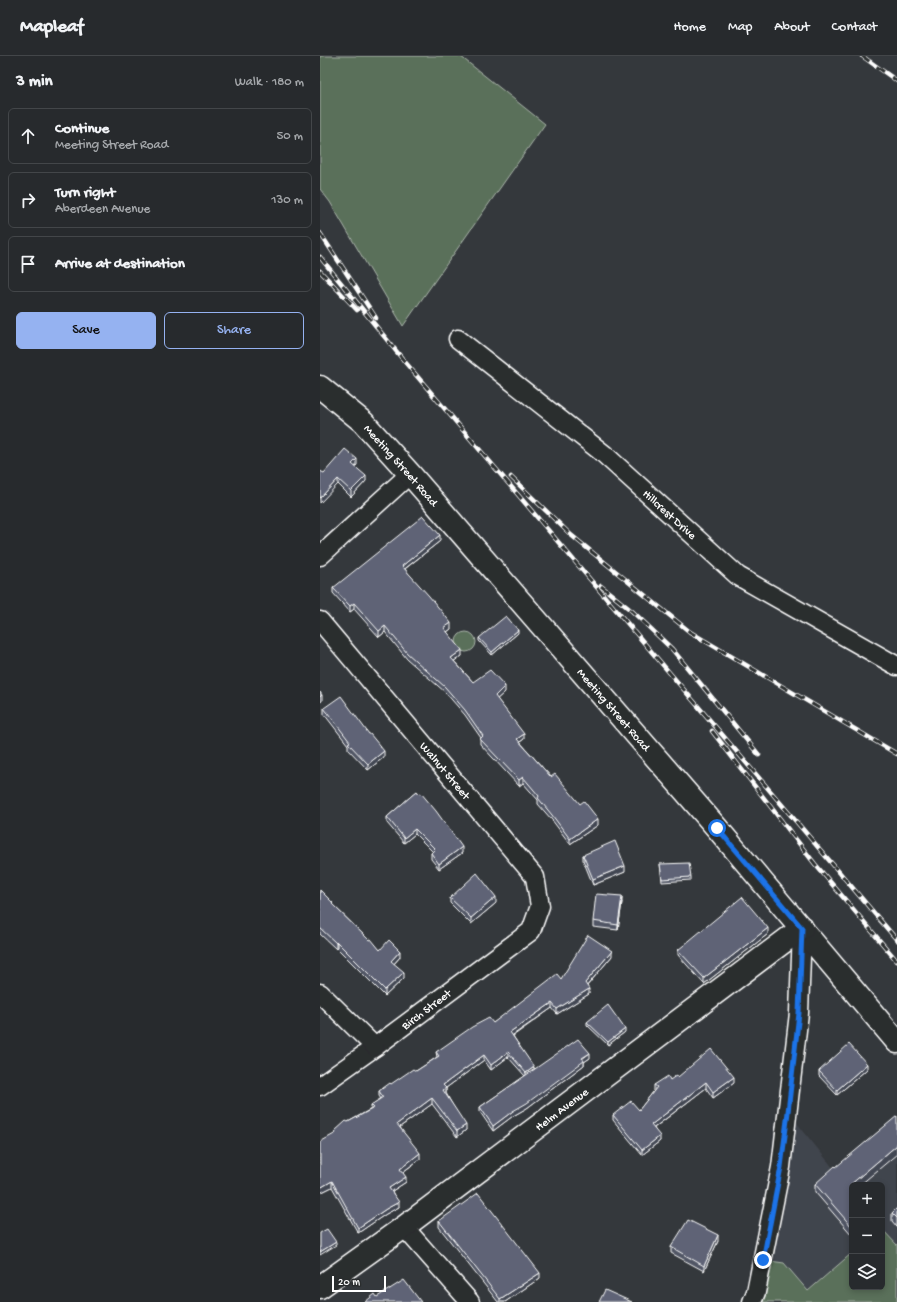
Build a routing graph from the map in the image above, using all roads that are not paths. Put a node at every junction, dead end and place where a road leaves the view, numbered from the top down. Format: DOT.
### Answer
graph roads {
  1 [pos="458,339"];
  2 [pos="320,387"];
  3 [pos="410,474"];
  4 [pos="320,556"];
  5 [pos="320,620"];
  6 [pos="897,666"];
  7 [pos="802,928"];
  8 [pos="531,930"];
  9 [pos="320,993"];
  10 [pos="897,1042"];
  11 [pos="375,1047"];
  12 [pos="320,1086"];
  13 [pos="404,1227"];
  14 [pos="320,1287"];
  15 [pos="470,1302"];
  16 [pos="752,1302"];
  1 -- 6 [label="street, Hillcrest Drive"];
  2 -- 3 [label="street, Meeting Street Road"];
  3 -- 4 [label="street"];
  3 -- 7 [label="street, Meeting Street Road"];
  5 -- 8 [label="street, Walnut Street"];
  7 -- 10 [label="street, Meeting Street Road"];
  7 -- 13 [label="street, Helm Avenue"];
  7 -- 16 [label="street"];
  8 -- 11 [label="street, Birch Street"];
  9 -- 11 [label="street"];
  11 -- 12 [label="street, Birch Street"];
  13 -- 14 [label="street, Helm Avenue"];
  13 -- 15 [label="street"];
}
